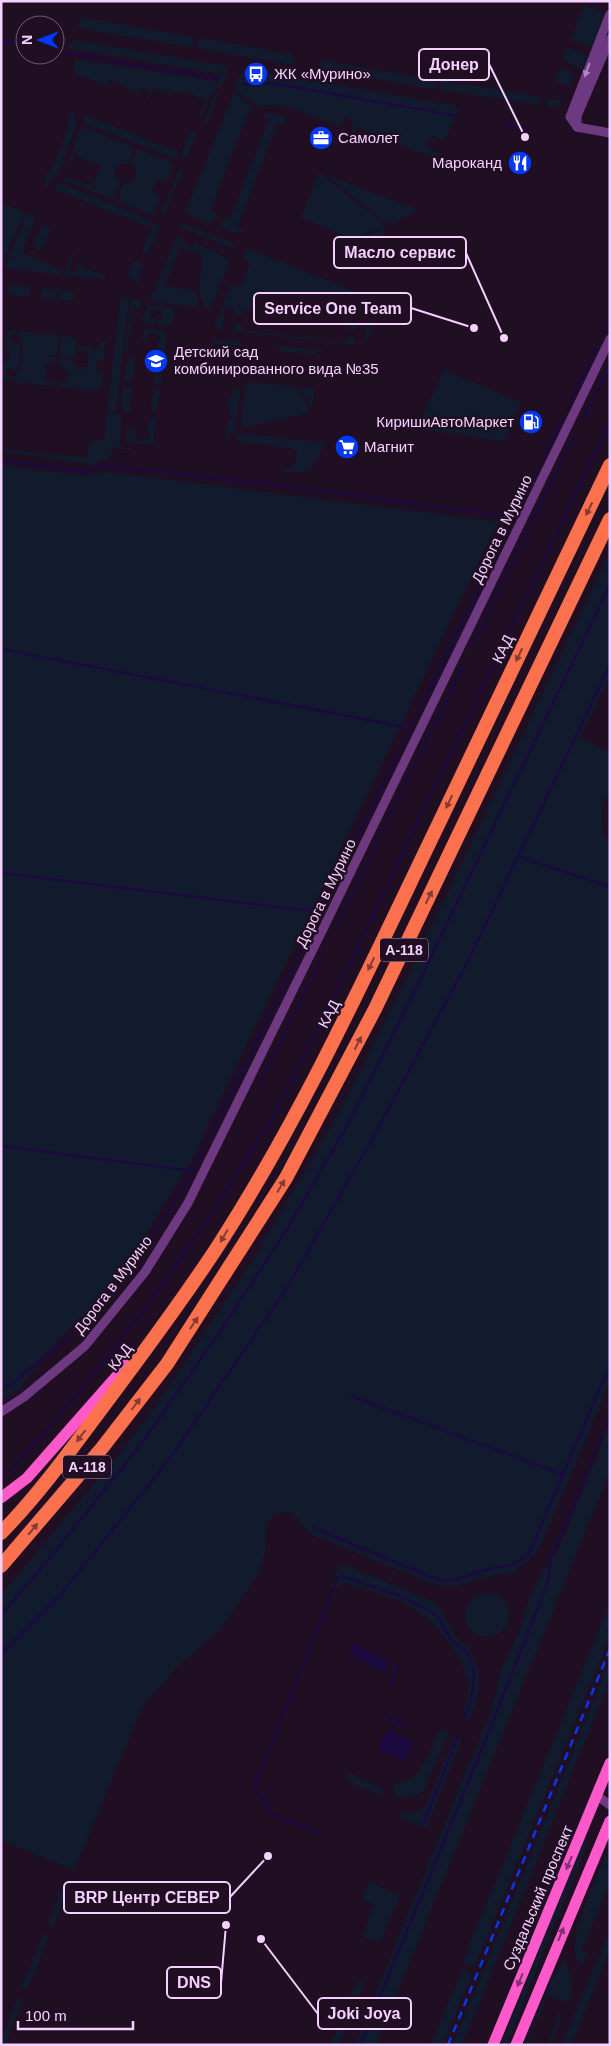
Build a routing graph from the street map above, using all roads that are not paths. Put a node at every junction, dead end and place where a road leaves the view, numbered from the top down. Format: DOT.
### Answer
graph roads {
  1 [pos="610,14"];
  2 [pos="610,40"];
  3 [pos="577,127"];
  4 [pos="610,132"];
  5 [pos="610,339"];
  6 [pos="610,465"];
  7 [pos="610,519"];
  8 [pos="173,1313"];
  9 [pos="1,1412"];
  10 [pos="1,1498"];
  11 [pos="1,1534"];
  12 [pos="1,1566"];
  13 [pos="610,1763"];
  14 [pos="596,1795"];
  15 [pos="610,1798"];
  16 [pos="610,1805"];
  17 [pos="610,1821"];
  18 [pos="493,2045"];
  19 [pos="516,2045"];
  1 -- 3 [label="street, one-way"];
  2 -- 3 [label="street"];
  3 -- 4 [label="street"];
  5 -- 9 [label="street, Дорога в Мурино"];
  6 -- 8 [label="highway, КАД / А-118, one-way"];
  12 -- 7 [label="highway, А-118, one-way"];
  8 -- 10 [label="main road"];
  8 -- 11 [label="highway, КАД / А-118, one-way"];
  13 -- 14 [label="main road, Суздальский проспект"];
  14 -- 15 [label="street"];
  14 -- 16 [label="street"];
  14 -- 18 [label="main road, Суздальский проспект, one-way"];
  19 -- 17 [label="main road, one-way"];
}
